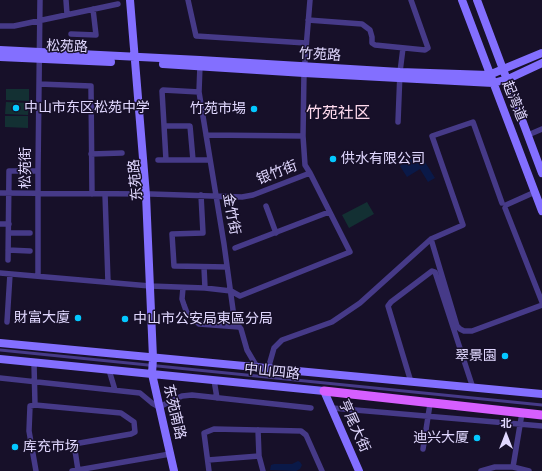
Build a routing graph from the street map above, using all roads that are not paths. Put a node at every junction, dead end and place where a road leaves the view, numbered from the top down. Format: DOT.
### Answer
graph roads {
  1 [pos="40,0"];
  2 [pos="66,0"];
  3 [pos="130,0"];
  4 [pos="135,0"];
  5 [pos="188,0"];
  6 [pos="310,0"];
  7 [pos="411,0"];
  8 [pos="462,0"];
  9 [pos="477,0"];
  10 [pos="118,4"];
  11 [pos="93,9"];
  12 [pos="66,14"];
  13 [pos="40,19"];
  14 [pos="308,20"];
  15 [pos="0,26"];
  16 [pos="70,34"];
  17 [pos="306,43"];
  18 [pos="403,48"];
  19 [pos="0,50"];
  20 [pos="542,53"];
  21 [pos="39,56"];
  22 [pos="0,57"];
  23 [pos="136,60"];
  24 [pos="200,63"];
  25 [pos="542,63"];
  26 [pos="504,68"];
  27 [pos="304,70"];
  28 [pos="400,75"];
  29 [pos="490,75"];
  30 [pos="508,79"];
  31 [pos="493,83"];
  32 [pos="39,84"];
  33 [pos="199,92"];
  34 [pos="91,109"];
  35 [pos="118,110"];
  36 [pos="398,122"];
  37 [pos="164,126"];
  38 [pos="525,126"];
  39 [pos="542,129"];
  40 [pos="512,131"];
  41 [pos="206,135"];
  42 [pos="528,135"];
  43 [pos="303,136"];
  44 [pos="122,153"];
  45 [pos="91,154"];
  46 [pos="158,160"];
  47 [pos="166,160"];
  48 [pos="193,160"];
  49 [pos="210,160"];
  50 [pos="38,171"];
  51 [pos="542,172"];
  52 [pos="310,173"];
  53 [pos="535,192"];
  54 [pos="0,193"];
  55 [pos="8,193"];
  56 [pos="38,193"];
  57 [pos="92,194"];
  58 [pos="105,194"];
  59 [pos="148,194"];
  60 [pos="201,195"];
  61 [pos="216,196"];
  62 [pos="504,205"];
  63 [pos="266,206"];
  64 [pos="542,211"];
  65 [pos="329,212"];
  66 [pos="0,224"];
  67 [pos="9,224"];
  68 [pos="9,232"];
  69 [pos="30,233"];
  70 [pos="276,233"];
  71 [pos="431,239"];
  72 [pos="235,248"];
  73 [pos="8,250"];
  74 [pos="30,251"];
  75 [pos="8,260"];
  76 [pos="204,267"];
  77 [pos="227,267"];
  78 [pos="0,273"];
  79 [pos="10,274"];
  80 [pos="38,276"];
  81 [pos="108,282"];
  82 [pos="153,286"];
  83 [pos="183,288"];
  84 [pos="205,288"];
  85 [pos="231,291"];
  86 [pos="542,302"];
  87 [pos="542,305"];
  88 [pos="7,322"];
  89 [pos="239,327"];
  90 [pos="0,343"];
  91 [pos="0,350"];
  92 [pos="0,356"];
  93 [pos="0,359"];
  94 [pos="34,363"];
  95 [pos="155,367"];
  96 [pos="256,367"];
  97 [pos="268,369"];
  98 [pos="109,370"];
  99 [pos="0,378"];
  100 [pos="214,380"];
  101 [pos="35,382"];
  102 [pos="411,382"];
  103 [pos="314,387"];
  104 [pos="473,388"];
  105 [pos="115,390"];
  106 [pos="324,391"];
  107 [pos="542,394"];
  108 [pos="217,398"];
  109 [pos="430,404"];
  110 [pos="35,405"];
  111 [pos="542,405"];
  112 [pos="161,406"];
  113 [pos="311,408"];
  114 [pos="332,408"];
  115 [pos="542,411"];
  116 [pos="522,413"];
  117 [pos="542,415"];
  118 [pos="428,416"];
  119 [pos="520,424"];
  120 [pos="542,426"];
  121 [pos="258,430"];
  122 [pos="423,449"];
  123 [pos="170,454"];
  124 [pos="259,456"];
  125 [pos="208,460"];
  126 [pos="513,467"];
  127 [pos="75,470"];
  128 [pos="320,470"];
  129 [pos="36,471"];
  130 [pos="174,471"];
  131 [pos="177,471"];
  132 [pos="209,471"];
  133 [pos="263,471"];
  134 [pos="359,471"];
  135 [pos="481,471"];
  136 [pos="528,471"];
  1 -- 13 [label="street, 松苑街"];
  2 -- 12 [label="street"];
  3 -- 23 [label="street, 东苑路"];
  4 -- 23 [label="street, 东苑路"];
  5 -- 17 [label="street"];
  6 -- 14 [label="street, 银竹街"];
  7 -- 18 [label="street"];
  8 -- 29 [label="street, 起湾道"];
  9 -- 26 [label="street, 起湾道"];
  10 -- 11 [label="street"];
  11 -- 12 [label="street"];
  11 -- 16 [label="street"];
  12 -- 13 [label="street"];
  13 -- 15 [label="street"];
  13 -- 21 [label="street, 松苑街"];
  14 -- 17 [label="street, 银竹街"];
  14 -- 18 [label="street"];
  17 -- 27 [label="street, 银竹街"];
  18 -- 28 [label="street"];
  19 -- 21 [label="street, 松苑路"];
  20 -- 26 [label="street, 竹苑路"];
  21 -- 22 [label="street, 松苑路"];
  21 -- 23 [label="street, 松苑路"];
  21 -- 32 [label="street, 松苑街"];
  23 -- 24 [label="street, 竹苑路"];
  23 -- 59 [label="street, 东苑路"];
  24 -- 27 [label="street, 竹苑路"];
  24 -- 33 [label="street, 金竹街"];
  25 -- 30 [label="street, 竹苑路"];
  26 -- 29 [label="street, 竹苑路"];
  26 -- 30 [label="street, 起湾道"];
  27 -- 28 [label="street, 竹苑路"];
  27 -- 43 [label="street, 银竹街"];
  28 -- 29 [label="street, 竹苑路"];
  28 -- 31 [label="street, 竹苑路"];
  28 -- 36 [label="street"];
  29 -- 31 [label="street, 起湾道"];
  30 -- 31 [label="street, 竹苑路"];
  30 -- 38 [label="street, 起湾道"];
  31 -- 40 [label="street, 起湾道"];
  32 -- 34 [label="street"];
  32 -- 50 [label="street, 松苑街"];
  33 -- 37 [label="street"];
  33 -- 41 [label="street, 金竹街"];
  34 -- 35 [label="street"];
  34 -- 45 [label="street"];
  37 -- 47 [label="street"];
  37 -- 48 [label="street"];
  38 -- 40 [label="street"];
  38 -- 42 [label="street, 起湾道"];
  39 -- 42 [label="street"];
  40 -- 53 [label="street, 起湾道"];
  41 -- 43 [label="street"];
  41 -- 49 [label="street, 金竹街"];
  42 -- 51 [label="street, 起湾道"];
  43 -- 52 [label="street, 银竹街"];
  44 -- 45 [label="street"];
  45 -- 57 [label="street"];
  46 -- 47 [label="street"];
  47 -- 48 [label="street"];
  48 -- 49 [label="street"];
  49 -- 61 [label="street, 金竹街"];
  50 -- 55 [label="street"];
  50 -- 56 [label="street, 松苑街"];
  52 -- 61 [label="street, 银竹街"];
  52 -- 65 [label="street"];
  53 -- 62 [label="street"];
  53 -- 64 [label="street, 起湾道"];
  54 -- 55 [label="street, 银竹街"];
  55 -- 56 [label="street, 银竹街"];
  55 -- 67 [label="street"];
  56 -- 57 [label="street, 银竹街"];
  56 -- 80 [label="street, 松苑街"];
  57 -- 58 [label="street, 银竹街"];
  58 -- 59 [label="street, 银竹街"];
  58 -- 81 [label="street"];
  59 -- 60 [label="street, 银竹街"];
  59 -- 82 [label="street, 东苑路"];
  60 -- 61 [label="street, 银竹街"];
  60 -- 76 [label="street"];
  61 -- 77 [label="street, 金竹街"];
  62 -- 71 [label="street"];
  62 -- 86 [label="street"];
  63 -- 70 [label="street"];
  65 -- 70 [label="street"];
  65 -- 85 [label="street"];
  66 -- 67 [label="street"];
  67 -- 68 [label="street"];
  68 -- 69 [label="street"];
  68 -- 73 [label="street"];
  70 -- 72 [label="street"];
  71 -- 87 [label="street"];
  71 -- 97 [label="street"];
  73 -- 74 [label="street"];
  73 -- 75 [label="street"];
  76 -- 77 [label="street"];
  76 -- 84 [label="street"];
  77 -- 85 [label="street, 金竹街"];
  78 -- 79 [label="street"];
  79 -- 80 [label="street"];
  79 -- 88 [label="street"];
  80 -- 81 [label="street"];
  81 -- 82 [label="street"];
  82 -- 83 [label="street"];
  82 -- 95 [label="street, 东苑路"];
  83 -- 84 [label="street"];
  83 -- 89 [label="street"];
  84 -- 85 [label="street"];
  85 -- 89 [label="street, 金竹街"];
  89 -- 96 [label="street, 金竹街"];
  90 -- 95 [label="street, 中山四路"];
  91 -- 95 [label="lane"];
  92 -- 95 [label="lane"];
  93 -- 94 [label="street, 中山四路"];
  94 -- 98 [label="street, 中山四路"];
  94 -- 101 [label="street"];
  95 -- 96 [label="street, 中山四路"];
  95 -- 98 [label="street, 中山四路"];
  95 -- 100 [label="street, 中山四路"];
  95 -- 103 [label="lane"];
  95 -- 111 [label="lane"];
  95 -- 112 [label="street, 东苑南路"];
  96 -- 97 [label="street, 中山四路"];
  97 -- 102 [label="street, 中山四路"];
  98 -- 105 [label="street"];
  99 -- 101 [label="street"];
  100 -- 106 [label="street, 中山四路"];
  100 -- 108 [label="street"];
  101 -- 105 [label="street"];
  101 -- 110 [label="street"];
  102 -- 104 [label="street, 中山四路"];
  102 -- 104 [label="street"];
  103 -- 106 [label="lane"];
  103 -- 115 [label="lane"];
  104 -- 107 [label="street, 中山四路"];
  105 -- 112 [label="street"];
  106 -- 109 [label="main road, 中山四路"];
  106 -- 114 [label="street, 亨尾大街"];
  108 -- 112 [label="street"];
  108 -- 113 [label="street"];
  109 -- 116 [label="main road, 中山四路"];
  109 -- 118 [label="street"];
  110 -- 127 [label="street"];
  110 -- 129 [label="street"];
  112 -- 123 [label="street, 东苑南路"];
  112 -- 131 [label="street, 东苑南路"];
  114 -- 118 [label="street"];
  114 -- 134 [label="street, 亨尾大街"];
  116 -- 117 [label="main road, 中山四路"];
  116 -- 119 [label="street"];
  118 -- 119 [label="street"];
  118 -- 122 [label="street"];
  119 -- 120 [label="street"];
  119 -- 126 [label="street"];
  121 -- 124 [label="street"];
  121 -- 125 [label="street"];
  121 -- 128 [label="street"];
  123 -- 127 [label="street"];
  123 -- 130 [label="street, 东苑南路"];
  124 -- 125 [label="street"];
  124 -- 133 [label="street"];
  125 -- 132 [label="street"];
  126 -- 135 [label="street"];
  126 -- 136 [label="street"];
}
